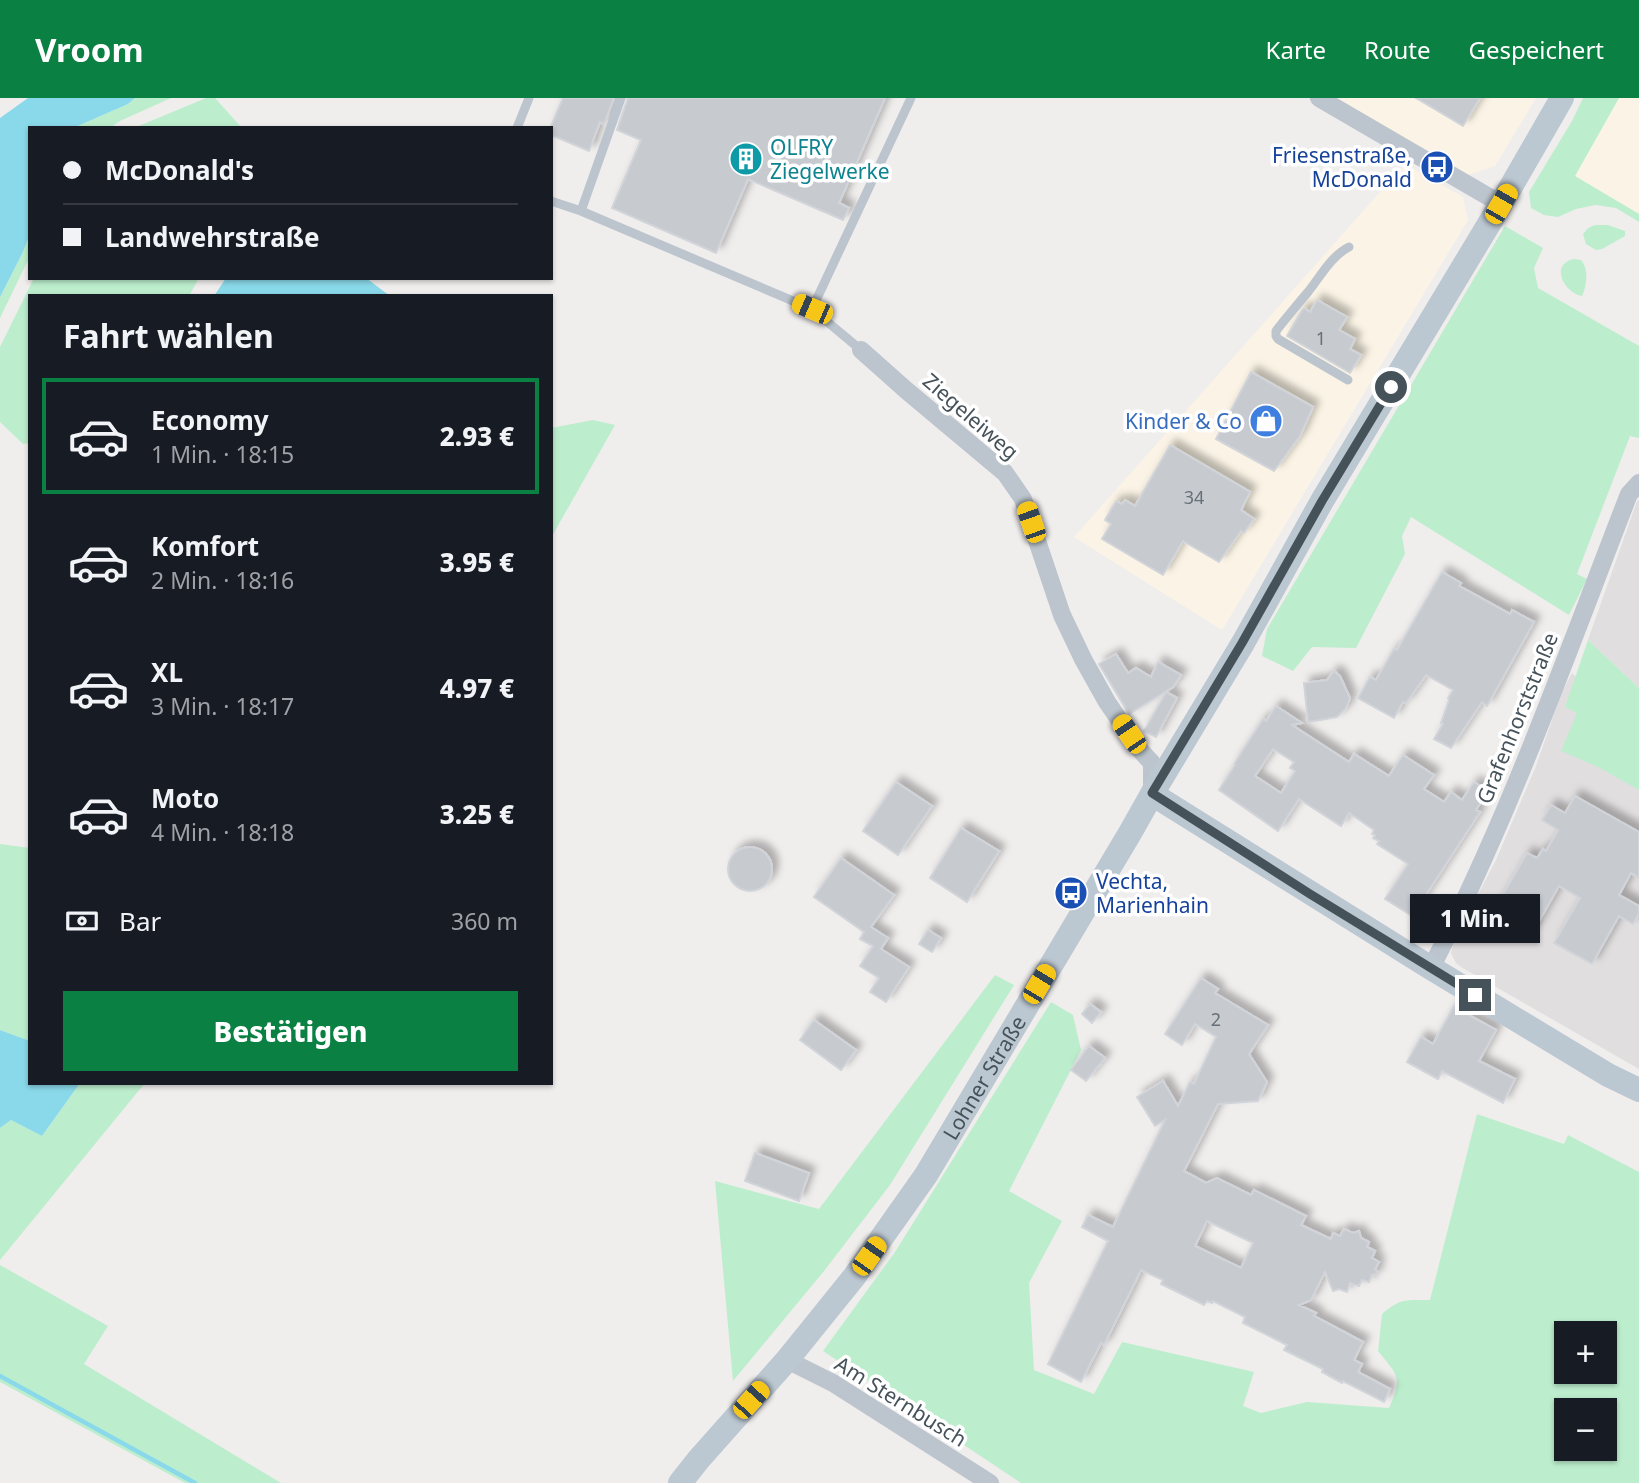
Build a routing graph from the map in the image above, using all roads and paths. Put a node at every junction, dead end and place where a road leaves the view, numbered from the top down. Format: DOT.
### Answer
graph roads {
  1 [pos="529,98"];
  2 [pos="621,98"];
  3 [pos="911,98"];
  4 [pos="1319,98"];
  5 [pos="1562,98"];
  6 [pos="518,126"];
  7 [pos="553,202"];
  8 [pos="1501,204"];
  9 [pos="580,211"];
  10 [pos="1349,247"];
  11 [pos="812,309"];
  12 [pos="861,349"];
  13 [pos="1348,380"];
  14 [pos="1639,483"];
  15 [pos="1152,793"];
  16 [pos="1431,968"];
  17 [pos="1639,1090"];
  18 [pos="787,1360"];
  19 [pos="680,1483"];
  20 [pos="990,1483"];
  1 -- 6 [label="lane"];
  2 -- 9 [label="lane"];
  3 -- 11 [label="lane"];
  4 -- 8 [label="street"];
  5 -- 8 [label="main road, Lohner Straße"];
  7 -- 9 [label="lane"];
  8 -- 15 [label="main road, Lohner Straße"];
  9 -- 11 [label="lane"];
  10 -- 13 [label="lane"];
  11 -- 12 [label="lane"];
  12 -- 15 [label="street, Ziegeleiweg"];
  14 -- 16 [label="street, Grafenhorststraße"];
  15 -- 16 [label="main road"];
  15 -- 18 [label="main road, Lohner Straße"];
  16 -- 17 [label="main road"];
  18 -- 19 [label="main road, Lohner Straße"];
  18 -- 20 [label="street, Am Sternbusch"];
}
